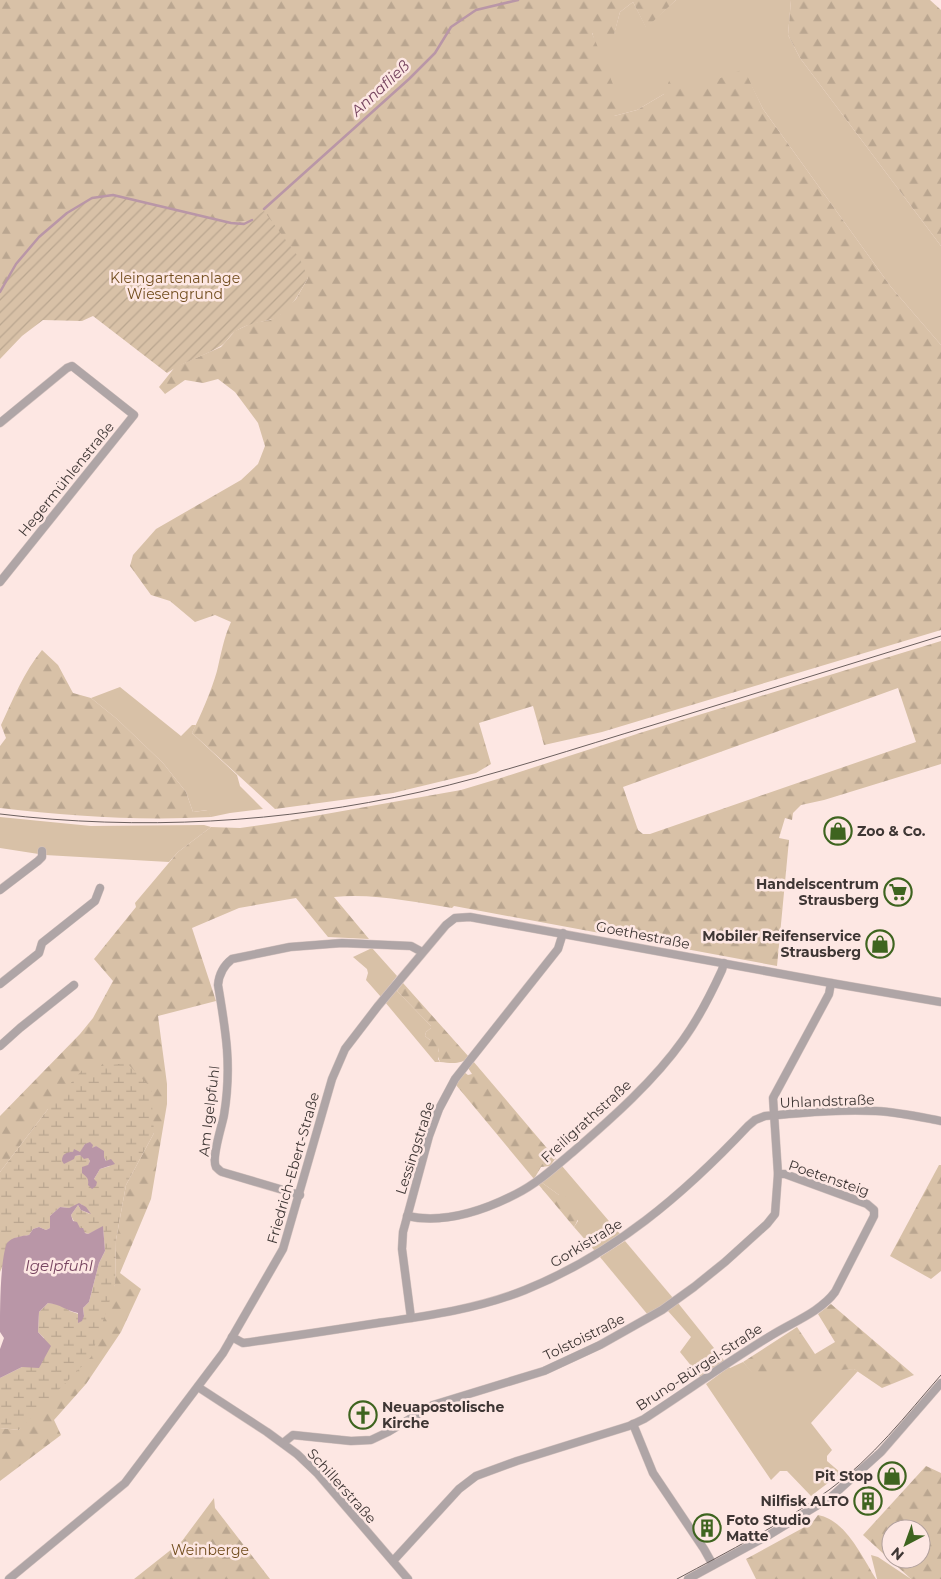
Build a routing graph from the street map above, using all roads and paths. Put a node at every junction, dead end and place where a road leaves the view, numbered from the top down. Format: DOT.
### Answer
graph roads {
  1 [pos="0,423"];
  2 [pos="0,582"];
  3 [pos="42,851"];
  4 [pos="100,888"];
  5 [pos="0,890"];
  6 [pos="458,918"];
  7 [pos="562,933"];
  8 [pos="422,952"];
  9 [pos="724,963"];
  10 [pos="831,983"];
  11 [pos="0,984"];
  12 [pos="74,985"];
  13 [pos="941,1002"];
  14 [pos="0,1046"];
  15 [pos="773,1115"];
  16 [pos="941,1121"];
  17 [pos="778,1174"];
  18 [pos="300,1195"];
  19 [pos="872,1207"];
  20 [pos="407,1216"];
  21 [pos="411,1318"];
  22 [pos="232,1337"];
  23 [pos="941,1383"];
  24 [pos="198,1387"];
  25 [pos="633,1424"];
  26 [pos="283,1444"];
  27 [pos="393,1561"];
  28 [pos="713,1565"];
  29 [pos="9,1579"];
  30 [pos="408,1579"];
  31 [pos="688,1579"];
  1 -- 2 [label="street, Hegermühlenstraße"];
  3 -- 5 [label="street"];
  4 -- 11 [label="street"];
  6 -- 7 [label="street, Goethestraße"];
  6 -- 8 [label="street, Friedrich-Ebert-Straße"];
  7 -- 9 [label="street, Goethestraße"];
  7 -- 20 [label="street, Lessingstraße"];
  8 -- 18 [label="street, Friedrich-Ebert-Straße"];
  8 -- 18 [label="street, Am Igelpfuhl"];
  9 -- 10 [label="street, Goethestraße"];
  9 -- 20 [label="street, Freiligrathstraße"];
  10 -- 13 [label="street, Goethestraße"];
  10 -- 15 [label="street"];
  12 -- 14 [label="street"];
  15 -- 16 [label="street, Uhlandstraße"];
  15 -- 17 [label="street, Tolstoistraße"];
  15 -- 21 [label="street, Gorkistraße"];
  17 -- 19 [label="street, Poetensteig"];
  17 -- 26 [label="street, Tolstoistraße"];
  18 -- 22 [label="street, Friedrich-Ebert-Straße"];
  19 -- 25 [label="street, Bruno-Bürgel-Straße"];
  20 -- 21 [label="street, Lessingstraße"];
  21 -- 22 [label="street, Gorkistraße"];
  22 -- 24 [label="street, Friedrich-Ebert-Straße"];
  23 -- 28 [label="street"];
  24 -- 26 [label="street, Schillerstraße"];
  24 -- 29 [label="street, Friedrich-Ebert-Straße"];
  25 -- 27 [label="street, Bruno-Bürgel-Straße"];
  25 -- 28 [label="street"];
  26 -- 27 [label="street, Schillerstraße"];
  27 -- 30 [label="street, Schillerstraße"];
  28 -- 31 [label="street"];
}
